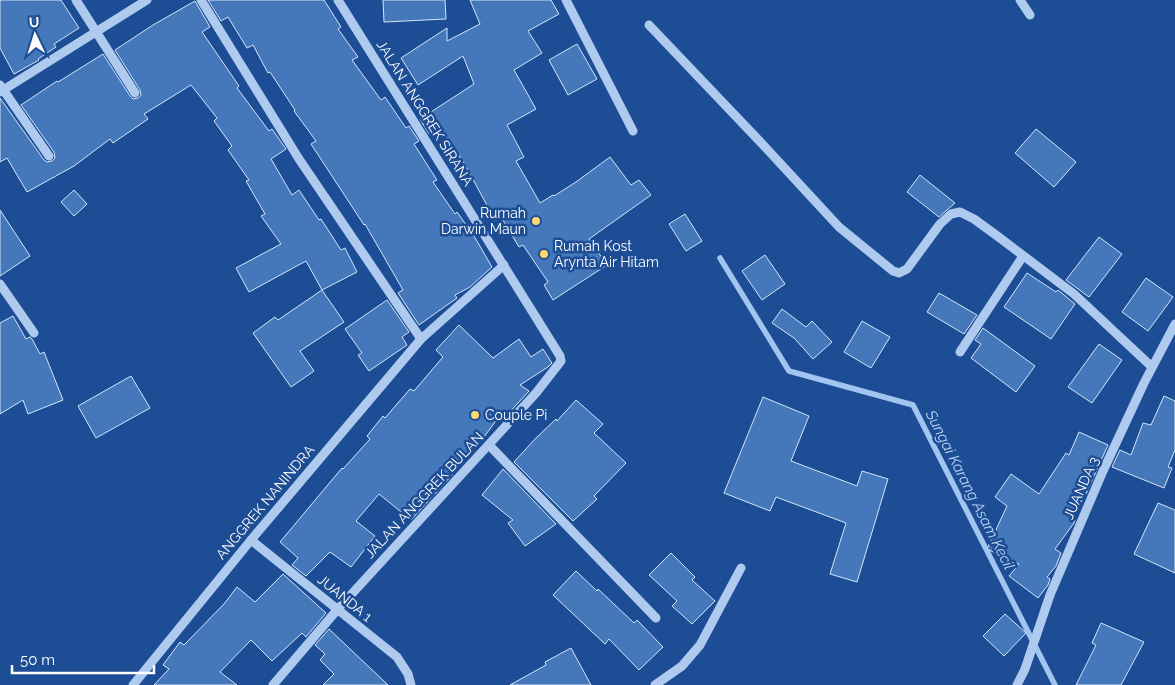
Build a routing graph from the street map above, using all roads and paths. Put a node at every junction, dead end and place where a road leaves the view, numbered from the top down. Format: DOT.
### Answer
graph roads {
  1 [pos="76,0"];
  2 [pos="147,0"];
  3 [pos="201,0"];
  4 [pos="338,0"];
  5 [pos="566,0"];
  6 [pos="1020,0"];
  7 [pos="1030,15"];
  8 [pos="649,26"];
  9 [pos="96,31"];
  10 [pos="1,89"];
  11 [pos="135,93"];
  12 [pos="633,131"];
  13 [pos="49,156"];
  14 [pos="1023,256"];
  15 [pos="504,266"];
  16 [pos="0,284"];
  17 [pos="1175,324"];
  18 [pos="34,333"];
  19 [pos="420,339"];
  20 [pos="960,352"];
  21 [pos="1152,367"];
  22 [pos="489,445"];
  23 [pos="251,540"];
  24 [pos="741,568"];
  25 [pos="337,610"];
  26 [pos="656,618"];
  27 [pos="133,685"];
  28 [pos="273,685"];
  29 [pos="410,685"];
  30 [pos="655,685"];
  31 [pos="1017,685"];
  1 -- 9 [label="street"];
  2 -- 9 [label="street"];
  3 -- 19 [label="street"];
  4 -- 15 [label="street, JALAN ANGGREK SIRANA"];
  5 -- 12 [label="street"];
  6 -- 7 [label="street"];
  8 -- 14 [label="street"];
  9 -- 10 [label="street"];
  9 -- 11 [label="street"];
  10 -- 13 [label="street"];
  14 -- 20 [label="street"];
  14 -- 21 [label="street"];
  15 -- 19 [label="street, ANGGREK NANINDRA"];
  15 -- 22 [label="street, JALAN ANGGREK BULAN"];
  16 -- 18 [label="street"];
  17 -- 21 [label="street, JUANDA 3"];
  19 -- 23 [label="street, ANGGREK NANINDRA"];
  21 -- 31 [label="street, JUANDA 3"];
  22 -- 25 [label="street, JALAN ANGGREK BULAN"];
  22 -- 26 [label="street"];
  23 -- 25 [label="street, JUANDA 1"];
  23 -- 27 [label="street, ANGGREK NANINDRA"];
  24 -- 30 [label="street"];
  25 -- 28 [label="street, JALAN ANGGREK BULAN"];
  25 -- 29 [label="street, JUANDA 1"];
}
